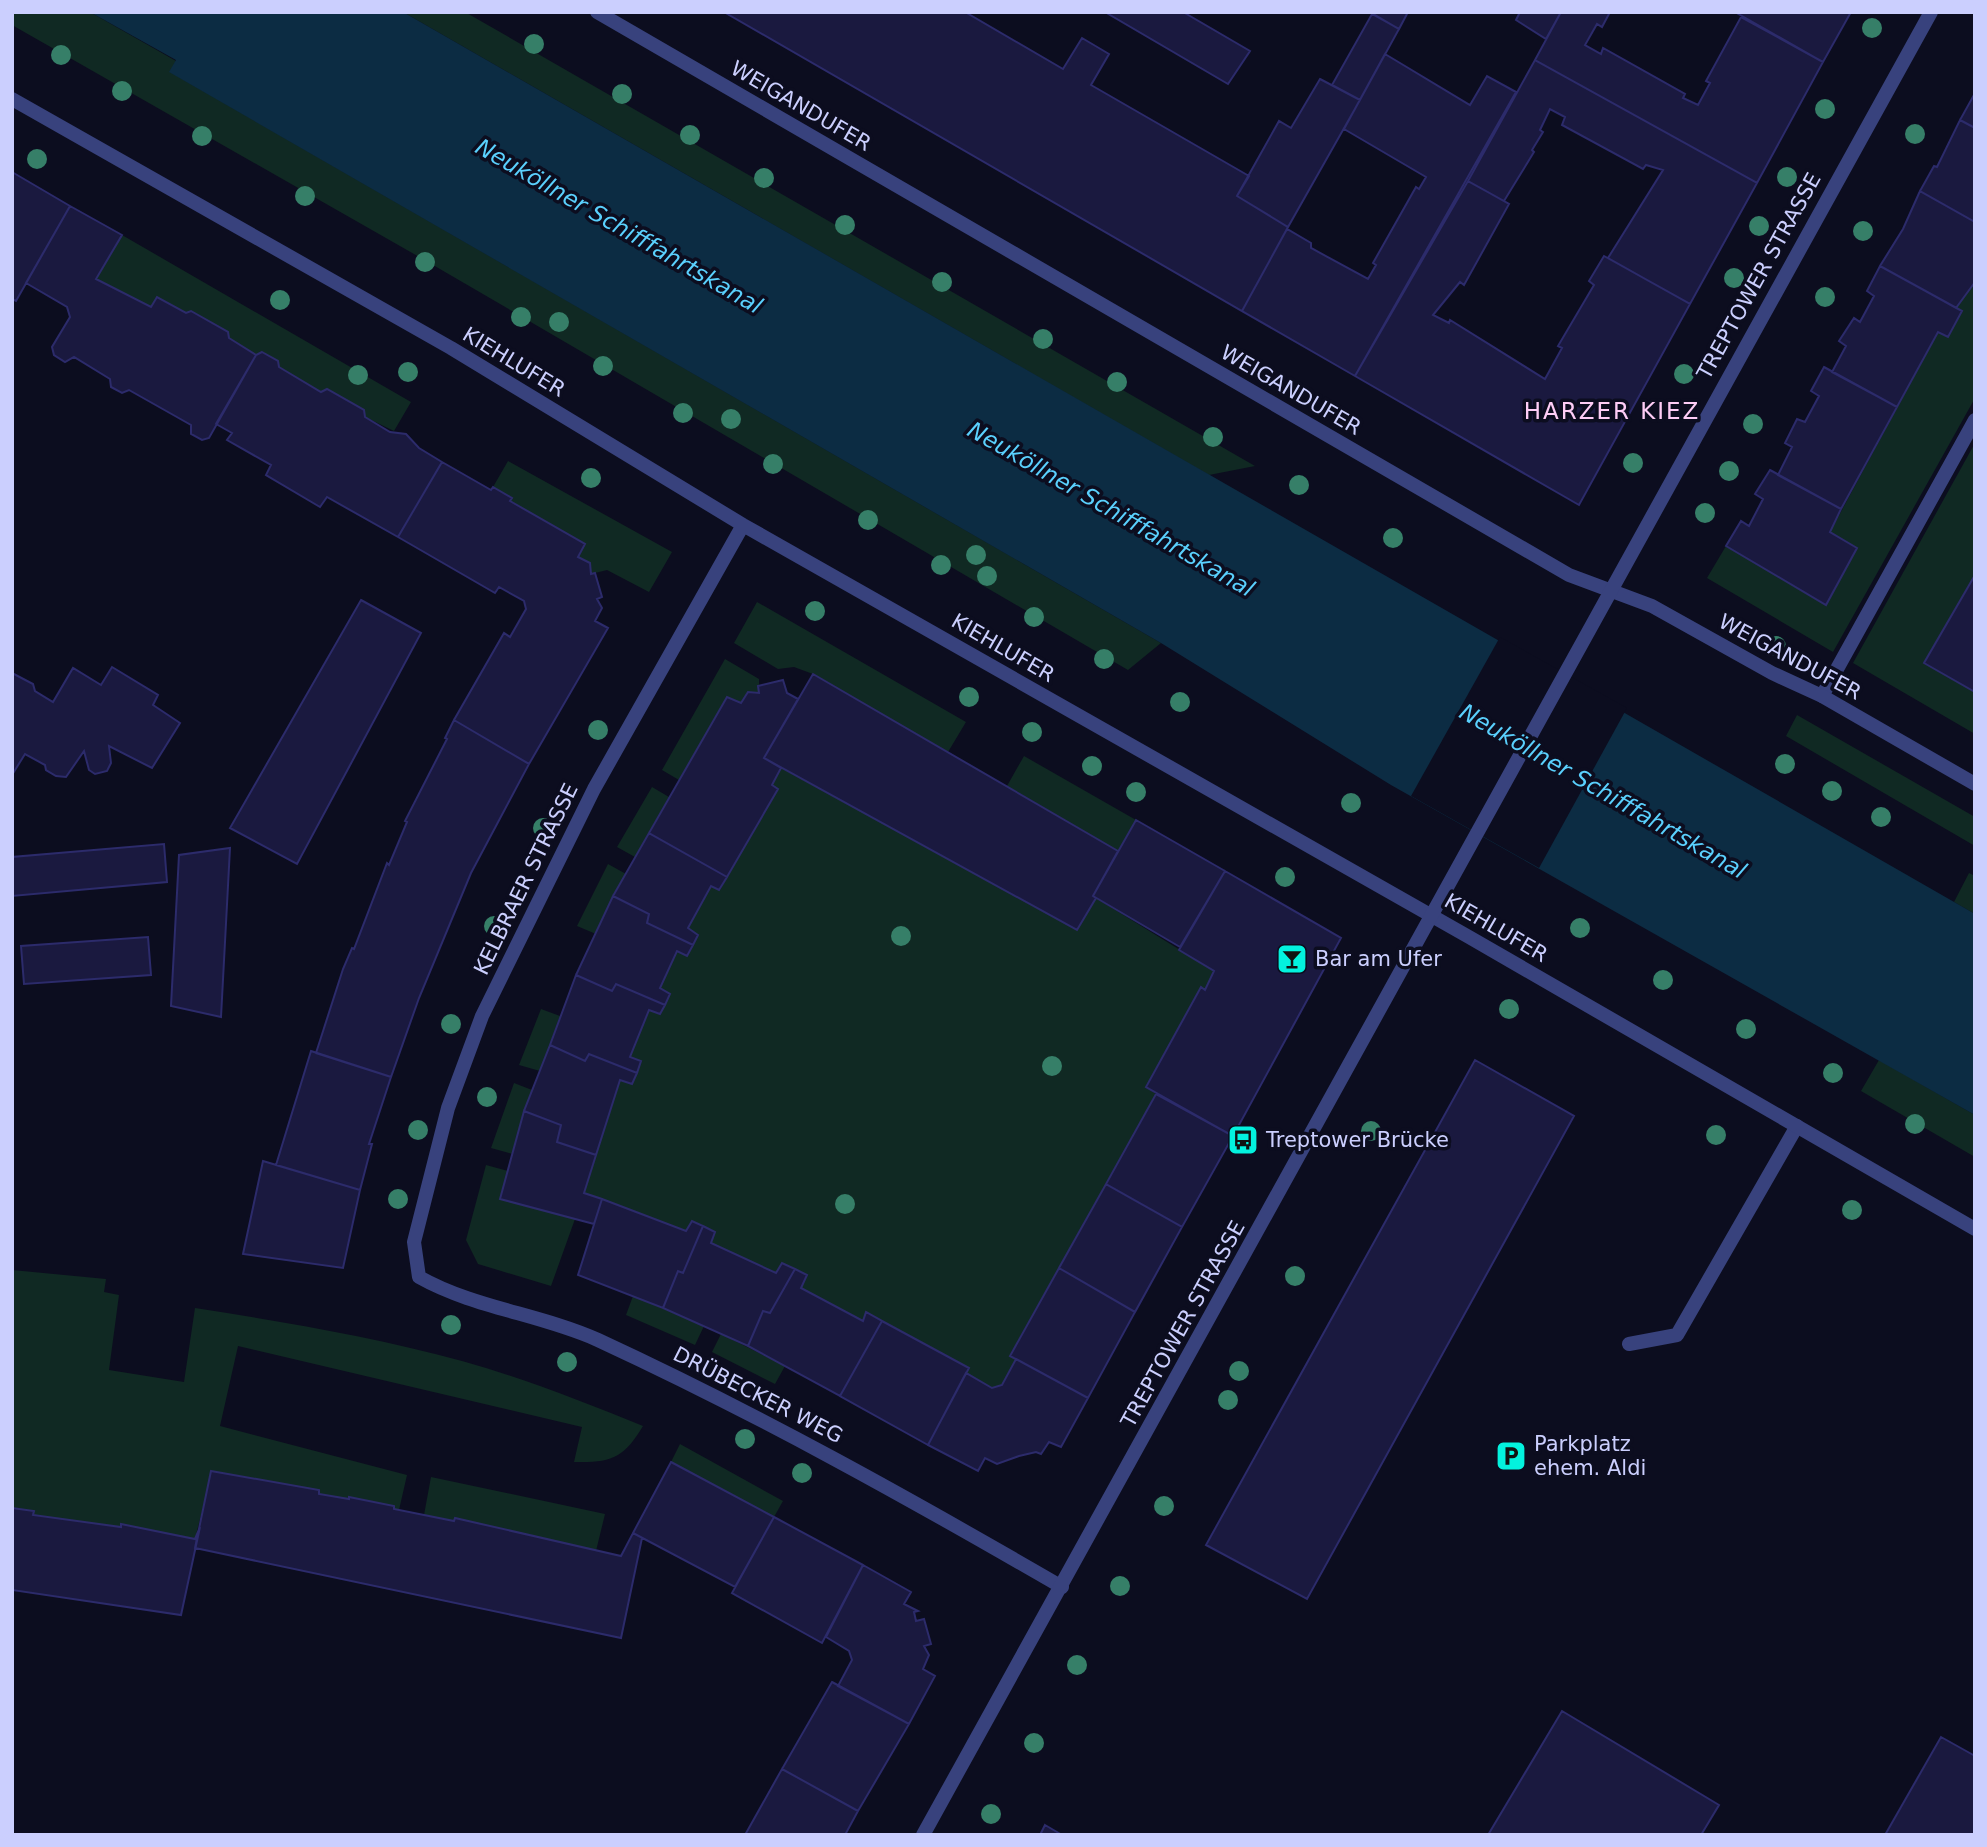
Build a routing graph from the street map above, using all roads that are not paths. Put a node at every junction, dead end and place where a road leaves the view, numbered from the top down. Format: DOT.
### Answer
graph roads {
  1 [pos="597,12"];
  2 [pos="1931,12"];
  3 [pos="12,99"];
  4 [pos="1975,420"];
  5 [pos="743,525"];
  6 [pos="1610,589"];
  7 [pos="1822,696"];
  8 [pos="1975,785"];
  9 [pos="1432,915"];
  10 [pos="1797,1126"];
  11 [pos="1975,1229"];
  12 [pos="419,1277"];
  13 [pos="1629,1344"];
  14 [pos="1062,1587"];
  15 [pos="923,1835"];
  1 -- 6 [label="street, WEIGANDUFER"];
  2 -- 6 [label="street, TREPTOWER STRASSE"];
  3 -- 5 [label="street, KIEHLUFER"];
  4 -- 7 [label="street"];
  5 -- 9 [label="street, KIEHLUFER"];
  5 -- 12 [label="street, KELBRAER STRASSE"];
  6 -- 7 [label="street, WEIGANDUFER"];
  6 -- 9 [label="street, TREPTOWER STRASSE"];
  7 -- 8 [label="street, WEIGANDUFER"];
  9 -- 10 [label="street, KIEHLUFER"];
  9 -- 14 [label="street, TREPTOWER STRASSE"];
  10 -- 11 [label="street, KIEHLUFER"];
  10 -- 13 [label="street"];
  12 -- 14 [label="street, DRÜBECKER WEG"];
  14 -- 15 [label="street, TREPTOWER STRASSE"];
}
